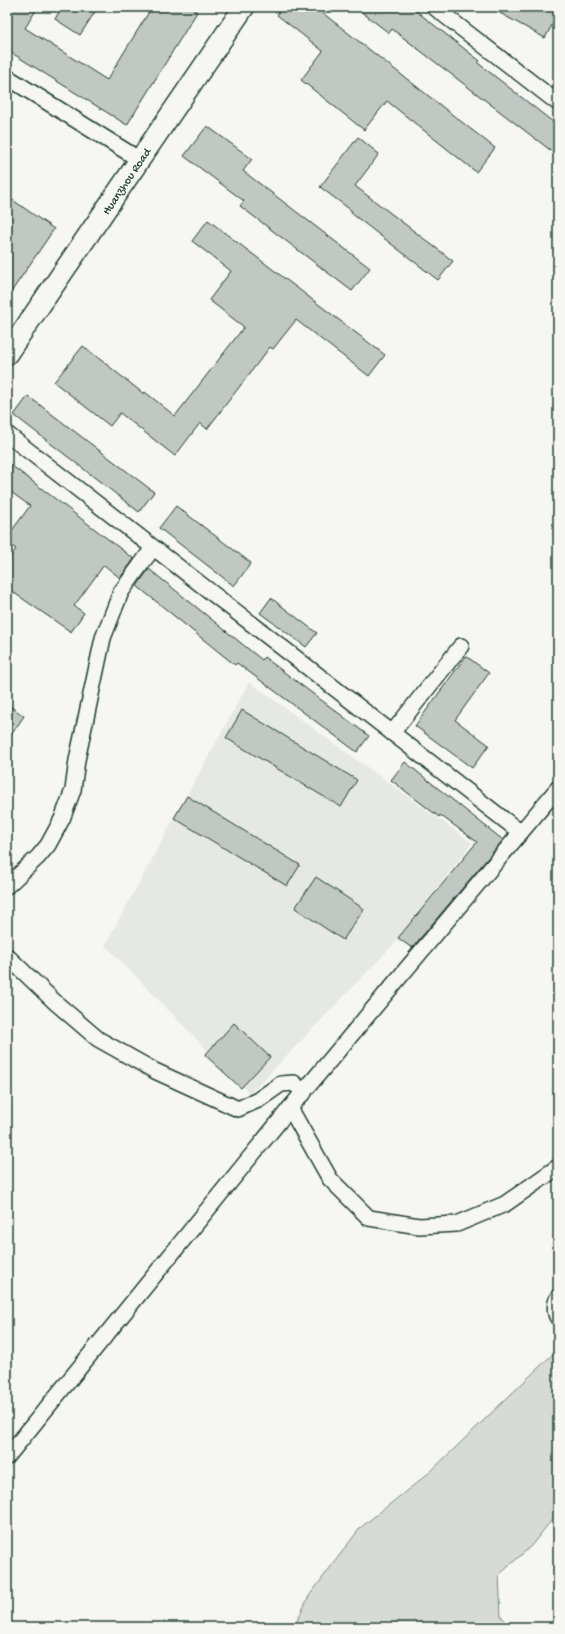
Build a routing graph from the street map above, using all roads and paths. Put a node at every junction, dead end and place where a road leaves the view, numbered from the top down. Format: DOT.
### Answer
graph roads {
  1 [pos="244,7"];
  2 [pos="434,7"];
  3 [pos="7,77"];
  4 [pos="558,103"];
  5 [pos="140,160"];
  6 [pos="7,354"];
  7 [pos="7,434"];
  8 [pos="154,548"];
  9 [pos="461,646"];
  10 [pos="392,733"];
  11 [pos="558,788"];
  12 [pos="520,832"];
  13 [pos="7,886"];
  14 [pos="7,956"];
  15 [pos="304,1093"];
  16 [pos="290,1108"];
  17 [pos="558,1167"];
  18 [pos="558,1297"];
  19 [pos="558,1318"];
  20 [pos="7,1456"];
  1 -- 5 [label="main road, Huanzhou Road"];
  2 -- 4 [label="street"];
  3 -- 5 [label="street"];
  5 -- 6 [label="main road, Huanzhou Road"];
  7 -- 8 [label="street"];
  8 -- 10 [label="street"];
  8 -- 13 [label="street"];
  9 -- 10 [label="street"];
  10 -- 12 [label="street"];
  11 -- 12 [label="street"];
  12 -- 15 [label="street"];
  14 -- 15 [label="street"];
  15 -- 16 [label="street"];
  16 -- 17 [label="street"];
  16 -- 20 [label="street"];
  18 -- 19 [label="street"];
}
